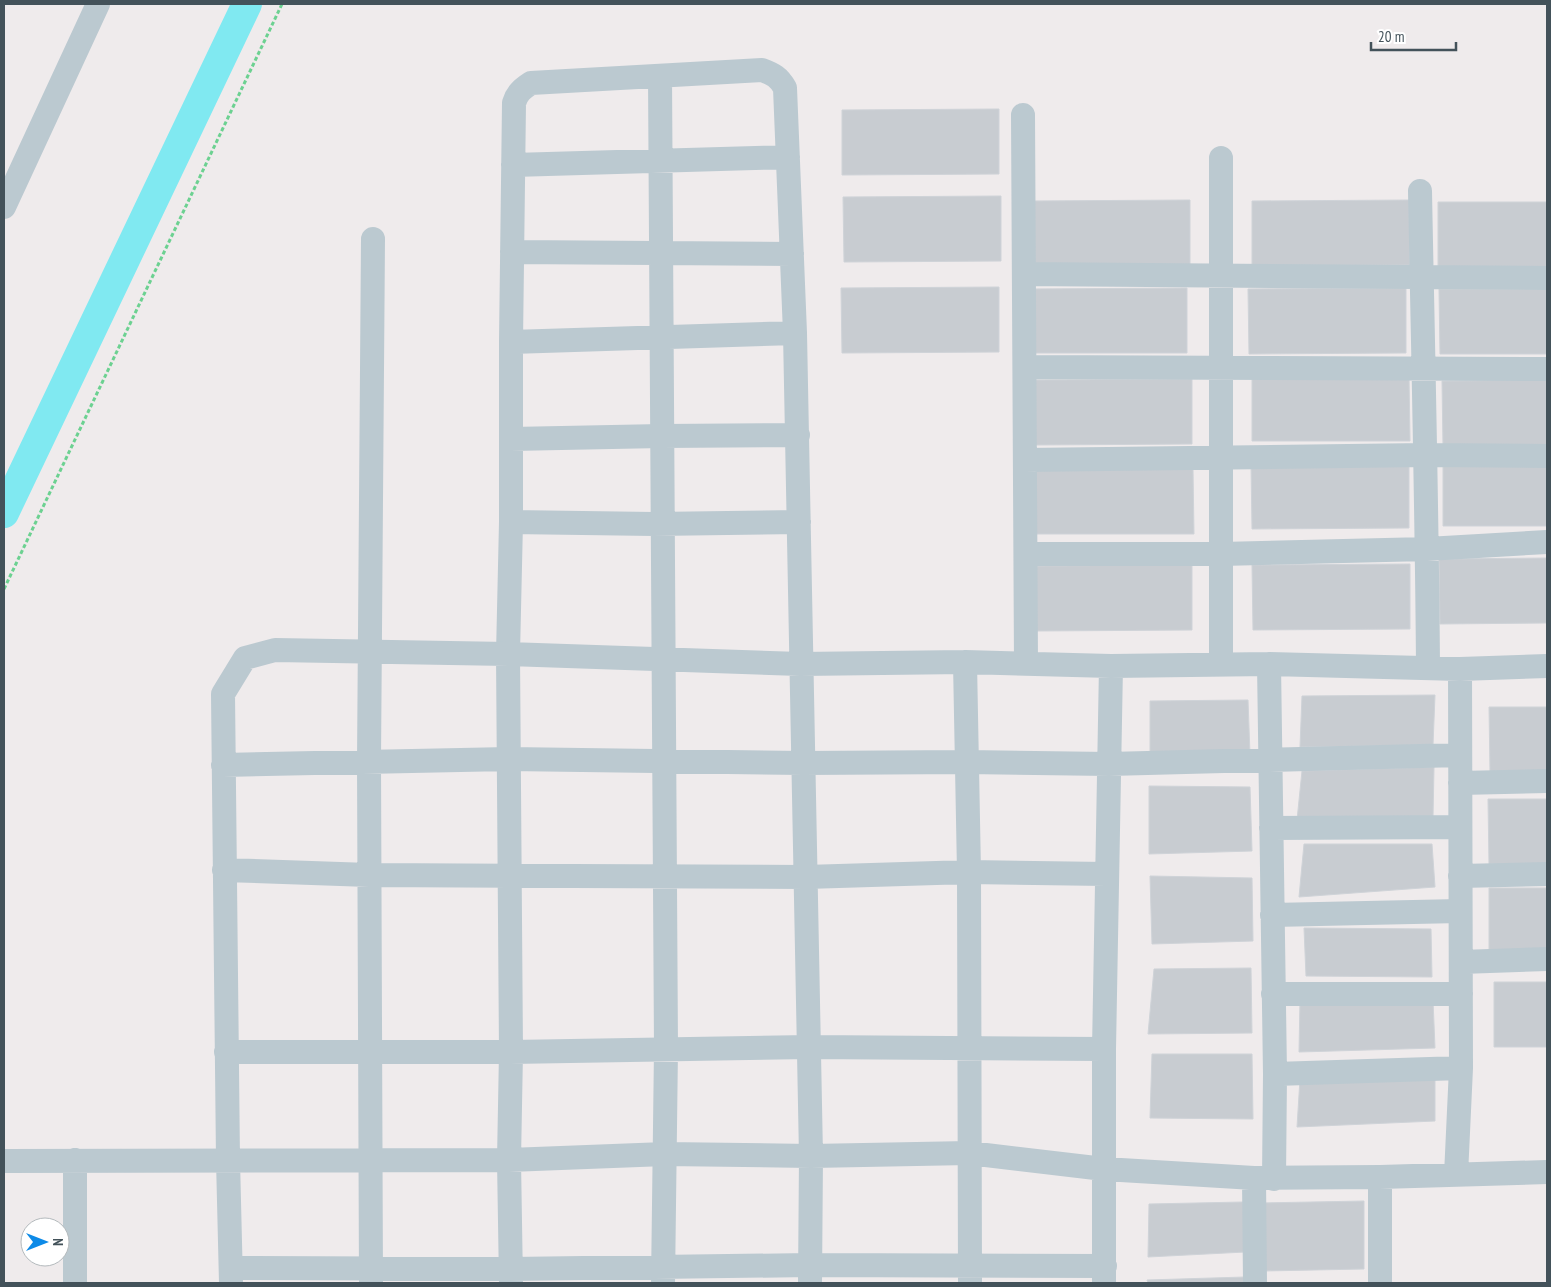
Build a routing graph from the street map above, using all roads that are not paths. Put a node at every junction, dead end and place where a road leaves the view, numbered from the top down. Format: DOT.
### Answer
graph roads {
  1 [pos="98,4"];
  2 [pos="660,76"];
  3 [pos="1023,115"];
  4 [pos="788,157"];
  5 [pos="1221,158"];
  6 [pos="660,162"];
  7 [pos="513,165"];
  8 [pos="1420,191"];
  9 [pos="4,207"];
  10 [pos="372,239"];
  11 [pos="512,252"];
  12 [pos="661,252"];
  13 [pos="792,254"];
  14 [pos="1024,274"];
  15 [pos="1221,277"];
  16 [pos="1421,278"];
  17 [pos="1547,278"];
  18 [pos="795,334"];
  19 [pos="662,338"];
  20 [pos="511,342"];
  21 [pos="1221,367"];
  22 [pos="1025,368"];
  23 [pos="1423,369"];
  24 [pos="1547,369"];
  25 [pos="798,435"];
  26 [pos="662,436"];
  27 [pos="511,439"];
  28 [pos="1426,455"];
  29 [pos="1547,456"];
  30 [pos="1221,459"];
  31 [pos="1025,460"];
  32 [pos="511,522"];
  33 [pos="799,522"];
  34 [pos="662,524"];
  35 [pos="1547,542"];
  36 [pos="1427,549"];
  37 [pos="1026,554"];
  38 [pos="1221,554"];
  39 [pos="370,651"];
  40 [pos="508,654"];
  41 [pos="663,659"];
  42 [pos="965,662"];
  43 [pos="1026,663"];
  44 [pos="800,664"];
  45 [pos="1221,664"];
  46 [pos="1269,664"];
  47 [pos="1111,666"];
  48 [pos="1547,666"];
  49 [pos="1428,668"];
  50 [pos="1460,669"];
  51 [pos="1460,754"];
  52 [pos="509,759"];
  53 [pos="664,760"];
  54 [pos="1270,760"];
  55 [pos="369,761"];
  56 [pos="967,762"];
  57 [pos="803,763"];
  58 [pos="222,764"];
  59 [pos="1109,764"];
  60 [pos="1547,781"];
  61 [pos="1460,783"];
  62 [pos="1460,827"];
  63 [pos="1271,828"];
  64 [pos="224,870"];
  65 [pos="969,872"];
  66 [pos="509,874"];
  67 [pos="1106,874"];
  68 [pos="1547,874"];
  69 [pos="369,875"];
  70 [pos="666,876"];
  71 [pos="1460,876"];
  72 [pos="806,877"];
  73 [pos="1460,911"];
  74 [pos="1272,915"];
  75 [pos="1547,959"];
  76 [pos="1461,962"];
  77 [pos="1273,994"];
  78 [pos="1461,994"];
  79 [pos="809,1047"];
  80 [pos="969,1047"];
  81 [pos="666,1050"];
  82 [pos="1104,1050"];
  83 [pos="226,1052"];
  84 [pos="369,1052"];
  85 [pos="511,1052"];
  86 [pos="1461,1068"];
  87 [pos="1275,1074"];
  88 [pos="969,1153"];
  89 [pos="665,1154"];
  90 [pos="811,1156"];
  91 [pos="369,1159"];
  92 [pos="75,1160"];
  93 [pos="228,1160"];
  94 [pos="509,1160"];
  95 [pos="4,1161"];
  96 [pos="1104,1169"];
  97 [pos="1547,1172"];
  98 [pos="1456,1175"];
  99 [pos="1380,1178"];
  100 [pos="1264,1179"];
  101 [pos="809,1274"];
  102 [pos="663,1275"];
  103 [pos="970,1275"];
  104 [pos="1104,1275"];
  105 [pos="231,1276"];
  106 [pos="371,1276"];
  107 [pos="511,1276"];
  108 [pos="74,1283"];
  109 [pos="1255,1283"];
  110 [pos="1380,1283"];
  1 -- 9 [label="street"];
  2 -- 4 [label="street"];
  2 -- 6 [label="street"];
  2 -- 7 [label="street"];
  3 -- 14 [label="street"];
  4 -- 6 [label="street"];
  4 -- 13 [label="street"];
  5 -- 15 [label="street"];
  6 -- 7 [label="street"];
  6 -- 12 [label="street"];
  7 -- 11 [label="street"];
  8 -- 16 [label="street"];
  10 -- 39 [label="street"];
  11 -- 12 [label="street"];
  11 -- 20 [label="street"];
  12 -- 13 [label="street"];
  12 -- 19 [label="street"];
  13 -- 18 [label="street"];
  14 -- 15 [label="street"];
  14 -- 22 [label="street"];
  15 -- 16 [label="street"];
  15 -- 21 [label="street"];
  16 -- 17 [label="street"];
  16 -- 23 [label="street"];
  18 -- 19 [label="street"];
  18 -- 25 [label="street"];
  19 -- 20 [label="street"];
  19 -- 26 [label="street"];
  20 -- 27 [label="street"];
  21 -- 22 [label="street"];
  21 -- 23 [label="street"];
  21 -- 30 [label="street"];
  22 -- 31 [label="street"];
  23 -- 24 [label="street"];
  23 -- 28 [label="street"];
  25 -- 26 [label="street"];
  25 -- 33 [label="street"];
  26 -- 27 [label="street"];
  26 -- 34 [label="street"];
  27 -- 32 [label="street"];
  28 -- 29 [label="street"];
  28 -- 30 [label="street"];
  28 -- 36 [label="street"];
  30 -- 31 [label="street"];
  30 -- 38 [label="street"];
  31 -- 37 [label="street"];
  32 -- 34 [label="street"];
  32 -- 40 [label="street"];
  33 -- 34 [label="street"];
  33 -- 44 [label="street"];
  34 -- 41 [label="street"];
  35 -- 36 [label="street"];
  36 -- 38 [label="street"];
  36 -- 49 [label="street"];
  37 -- 38 [label="street"];
  37 -- 43 [label="street"];
  38 -- 45 [label="street"];
  39 -- 40 [label="street"];
  39 -- 55 [label="street"];
  39 -- 58 [label="street"];
  40 -- 41 [label="street"];
  40 -- 52 [label="street"];
  41 -- 44 [label="street"];
  41 -- 53 [label="street"];
  42 -- 43 [label="street"];
  42 -- 44 [label="street"];
  42 -- 56 [label="street"];
  43 -- 47 [label="street"];
  44 -- 57 [label="street"];
  45 -- 46 [label="street"];
  45 -- 47 [label="street"];
  46 -- 49 [label="street"];
  46 -- 54 [label="street"];
  47 -- 59 [label="street"];
  48 -- 50 [label="street"];
  49 -- 50 [label="street"];
  50 -- 51 [label="street"];
  51 -- 54 [label="street"];
  51 -- 61 [label="street"];
  52 -- 53 [label="street"];
  52 -- 55 [label="street"];
  52 -- 66 [label="street"];
  53 -- 57 [label="street"];
  53 -- 70 [label="street"];
  54 -- 59 [label="street"];
  54 -- 63 [label="street"];
  55 -- 58 [label="street"];
  55 -- 69 [label="street"];
  56 -- 57 [label="street"];
  56 -- 59 [label="street"];
  56 -- 65 [label="street"];
  57 -- 72 [label="street"];
  58 -- 64 [label="street"];
  59 -- 67 [label="street"];
  60 -- 61 [label="street"];
  61 -- 62 [label="street"];
  62 -- 63 [label="street"];
  62 -- 71 [label="street"];
  63 -- 74 [label="street"];
  64 -- 69 [label="street"];
  64 -- 83 [label="street"];
  65 -- 67 [label="street"];
  65 -- 72 [label="street"];
  65 -- 80 [label="street"];
  66 -- 69 [label="street"];
  66 -- 70 [label="street"];
  66 -- 85 [label="street"];
  67 -- 82 [label="street"];
  68 -- 71 [label="street"];
  69 -- 84 [label="street"];
  70 -- 72 [label="street"];
  70 -- 81 [label="street"];
  71 -- 73 [label="street"];
  72 -- 79 [label="street"];
  73 -- 74 [label="street"];
  73 -- 76 [label="street"];
  74 -- 77 [label="street"];
  75 -- 76 [label="street"];
  76 -- 78 [label="street"];
  77 -- 78 [label="street"];
  77 -- 87 [label="street"];
  78 -- 86 [label="street"];
  79 -- 80 [label="street"];
  79 -- 81 [label="street"];
  79 -- 90 [label="street"];
  80 -- 82 [label="street"];
  80 -- 88 [label="street"];
  81 -- 85 [label="street"];
  81 -- 89 [label="street"];
  82 -- 96 [label="street"];
  83 -- 84 [label="street"];
  83 -- 93 [label="street"];
  84 -- 85 [label="street"];
  84 -- 91 [label="street"];
  85 -- 94 [label="street"];
  86 -- 87 [label="street"];
  86 -- 98 [label="street"];
  87 -- 100 [label="street"];
  88 -- 90 [label="street"];
  88 -- 96 [label="street"];
  88 -- 103 [label="street"];
  89 -- 90 [label="street"];
  89 -- 94 [label="street"];
  89 -- 102 [label="street"];
  90 -- 101 [label="street"];
  91 -- 93 [label="street"];
  91 -- 94 [label="street"];
  91 -- 106 [label="street"];
  92 -- 93 [label="street"];
  92 -- 95 [label="street"];
  92 -- 108 [label="street"];
  93 -- 105 [label="street"];
  94 -- 107 [label="street"];
  96 -- 100 [label="street"];
  96 -- 104 [label="street"];
  97 -- 98 [label="street"];
  98 -- 99 [label="street"];
  99 -- 100 [label="street"];
  99 -- 110 [label="street"];
  100 -- 109 [label="street"];
  101 -- 102 [label="street"];
  101 -- 103 [label="street"];
  102 -- 107 [label="street"];
  103 -- 104 [label="street"];
  105 -- 106 [label="street"];
  106 -- 107 [label="street"];
}
